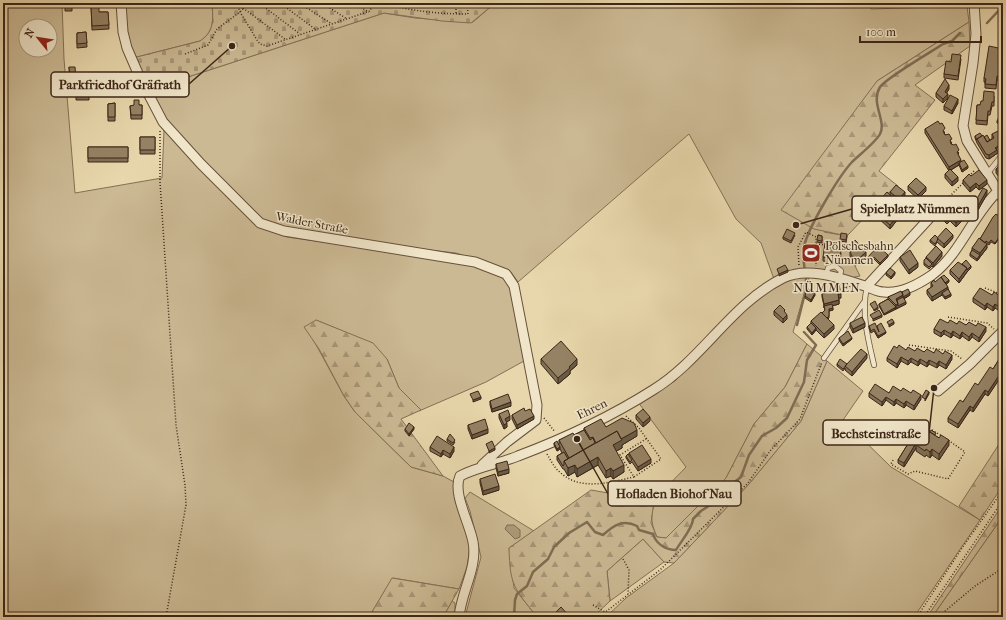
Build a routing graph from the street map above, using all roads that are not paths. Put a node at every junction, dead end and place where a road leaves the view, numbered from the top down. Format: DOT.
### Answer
graph roads {
  1 [pos="121,3"];
  2 [pos="974,3"];
  3 [pos="1003,154"];
  4 [pos="987,174"];
  5 [pos="998,191"];
  6 [pos="1003,199"];
  7 [pos="936,211"];
  8 [pos="867,286"];
  9 [pos="864,302"];
  10 [pos="1002,332"];
  11 [pos="824,358"];
  12 [pos="874,365"];
  13 [pos="938,391"];
  14 [pos="481,466"];
  15 [pos="458,617"];
  1 -- 14 [label="street, Walder Straße"];
  2 -- 4 [label="street"];
  3 -- 4 [label="lane"];
  4 -- 5 [label="street"];
  5 -- 6 [label="street"];
  5 -- 8 [label="street"];
  7 -- 8 [label="street"];
  8 -- 9 [label="lane"];
  8 -- 14 [label="street, Ehren"];
  9 -- 11 [label="lane"];
  9 -- 12 [label="lane"];
  10 -- 13 [label="street"];
  14 -- 15 [label="street"];
}
